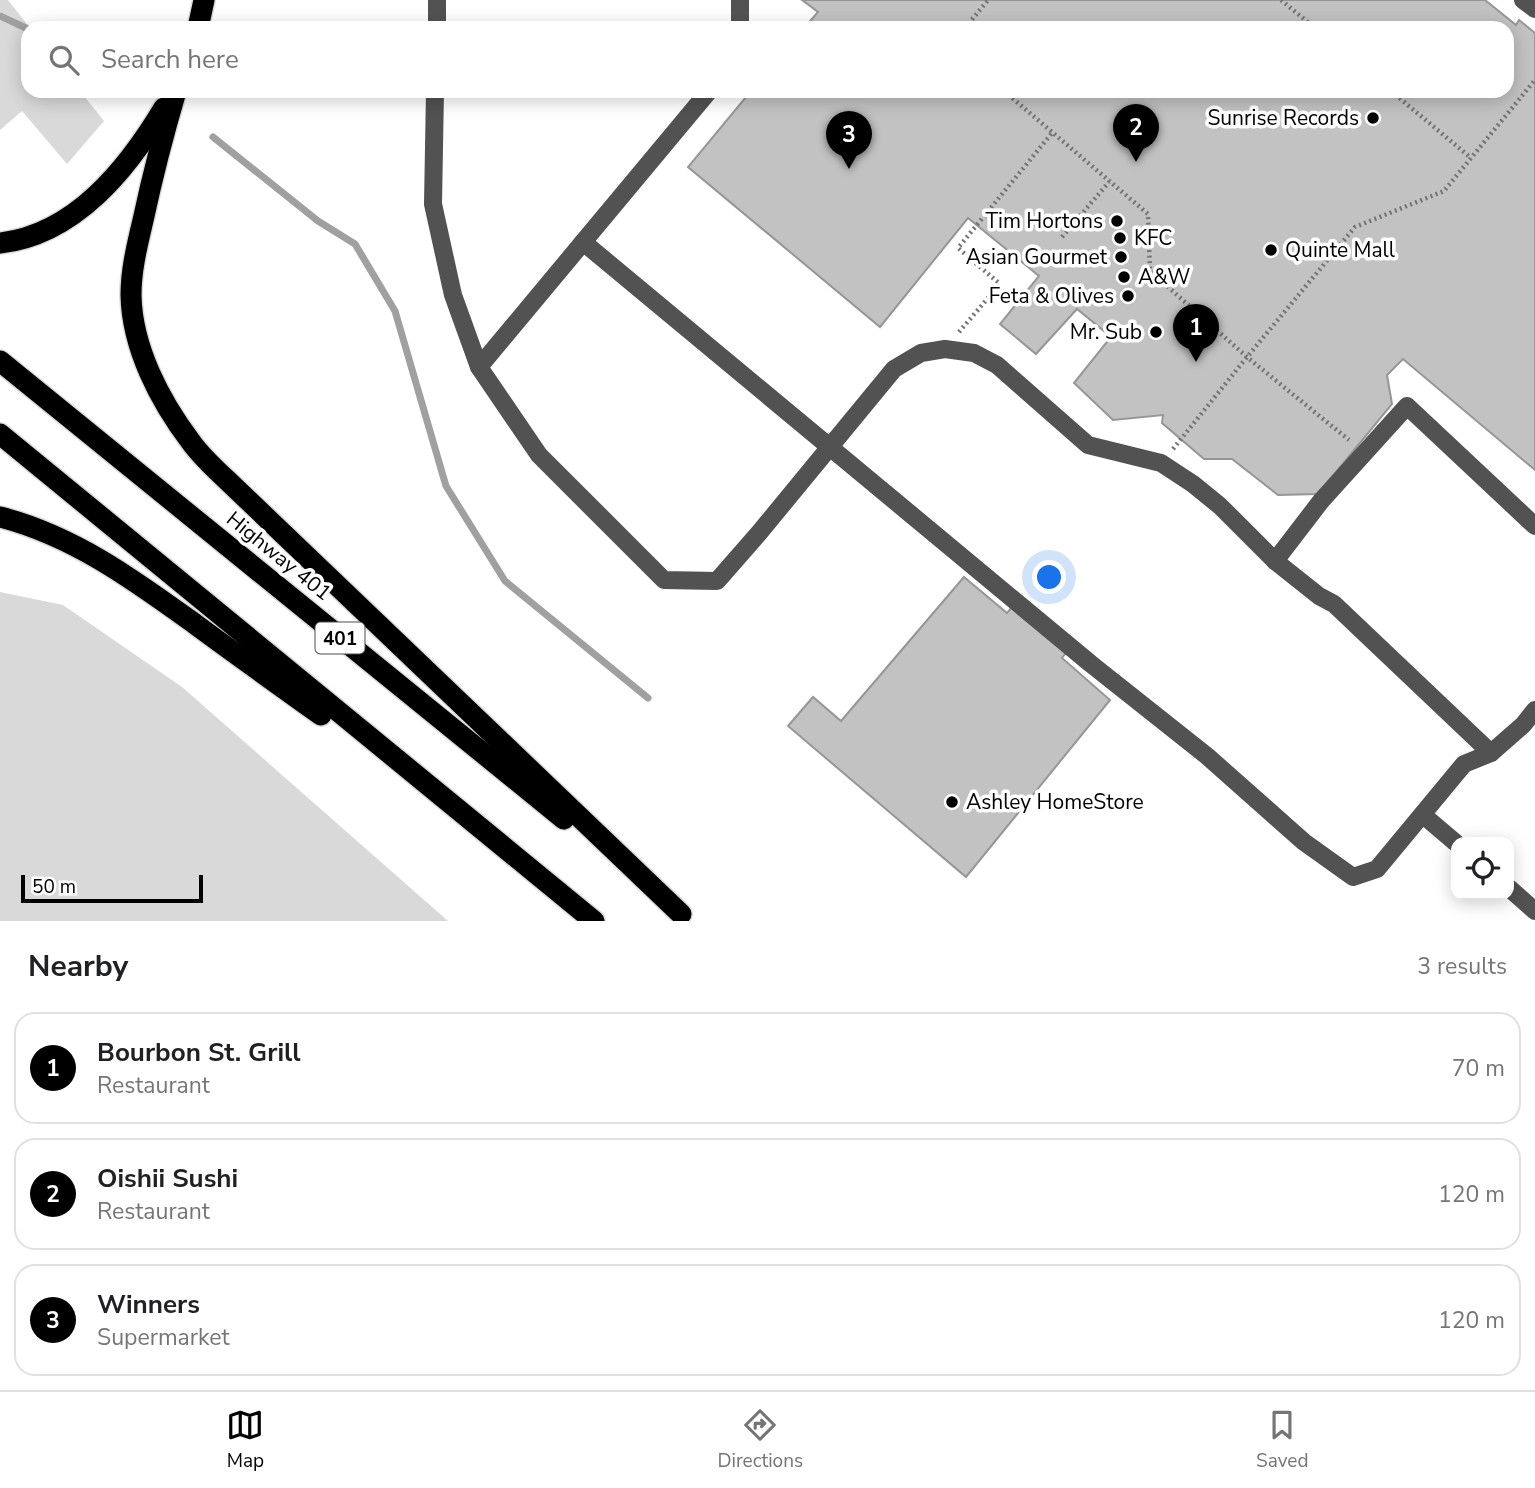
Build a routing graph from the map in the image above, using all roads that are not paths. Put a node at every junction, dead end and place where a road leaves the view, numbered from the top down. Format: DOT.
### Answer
graph roads {
  1 [pos="204,0"];
  2 [pos="437,0"];
  3 [pos="740,0"];
  4 [pos="1524,0"];
  5 [pos="1535,9"];
  6 [pos="200,21"];
  7 [pos="437,21"];
  8 [pos="740,21"];
  9 [pos="170,98"];
  10 [pos="173,98"];
  11 [pos="435,98"];
  12 [pos="703,98"];
  13 [pos="583,242"];
  14 [pos="0,243"];
  15 [pos="0,362"];
  16 [pos="479,367"];
  17 [pos="0,435"];
  18 [pos="829,448"];
  19 [pos="0,517"];
  20 [pos="1535,526"];
  21 [pos="1275,561"];
  22 [pos="1535,710"];
  23 [pos="1492,753"];
  24 [pos="1423,815"];
  25 [pos="486,834"];
  26 [pos="1451,839"];
  27 [pos="1514,892"];
  28 [pos="1535,911"];
  29 [pos="685,917"];
  30 [pos="594,921"];
  1 -- 6 [label="highway"];
  2 -- 7 [label="lane"];
  3 -- 8 [label="lane"];
  4 -- 5 [label="lane"];
  9 -- 14 [label="highway"];
  10 -- 29 [label="highway"];
  11 -- 16 [label="lane"];
  12 -- 13 [label="lane"];
  13 -- 16 [label="lane"];
  13 -- 18 [label="lane"];
  15 -- 29 [label="highway, Highway 401 / 401"];
  16 -- 18 [label="lane"];
  17 -- 25 [label="highway, 401"];
  18 -- 21 [label="lane"];
  18 -- 24 [label="lane"];
  19 -- 25 [label="highway"];
  20 -- 21 [label="lane"];
  21 -- 23 [label="lane"];
  22 -- 23 [label="lane"];
  23 -- 24 [label="lane"];
  24 -- 26 [label="lane"];
  25 -- 30 [label="highway, 401"];
  27 -- 28 [label="lane"];
}
